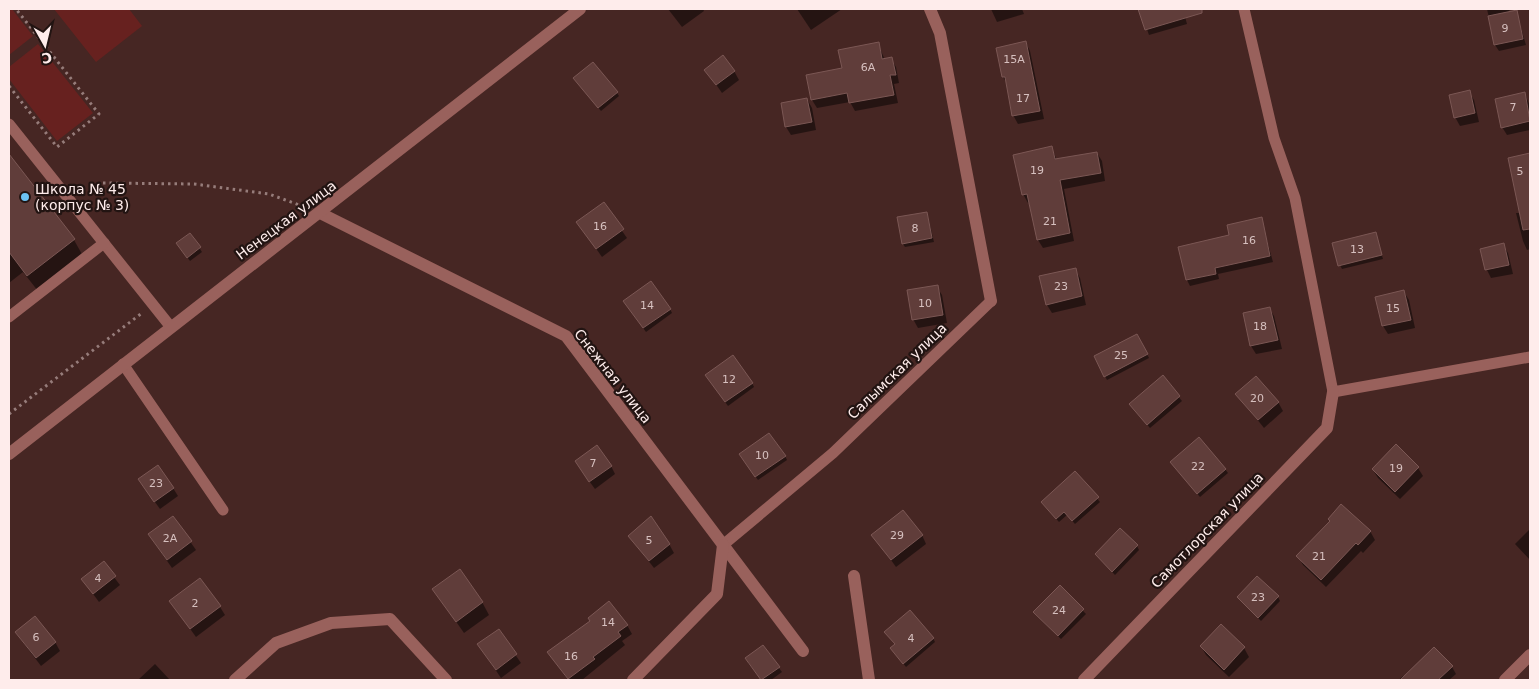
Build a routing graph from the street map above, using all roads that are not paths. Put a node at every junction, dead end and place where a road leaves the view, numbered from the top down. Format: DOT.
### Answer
graph roads {
  1 [pos="580,9"];
  2 [pos="930,9"];
  3 [pos="1244,9"];
  4 [pos="9,124"];
  5 [pos="320,213"];
  6 [pos="104,243"];
  7 [pos="991,301"];
  8 [pos="9,317"];
  9 [pos="170,326"];
  10 [pos="1530,356"];
  11 [pos="124,364"];
  12 [pos="1334,392"];
  13 [pos="9,454"];
  14 [pos="223,510"];
  15 [pos="723,545"];
  16 [pos="854,576"];
  17 [pos="804,651"];
  18 [pos="1530,655"];
  19 [pos="234,680"];
  20 [pos="446,680"];
  21 [pos="633,680"];
  22 [pos="869,680"];
  23 [pos="1084,680"];
  24 [pos="1505,680"];
  1 -- 5 [label="street, Ненецкая улица"];
  2 -- 7 [label="street, Салымская улица"];
  3 -- 12 [label="lane"];
  4 -- 6 [label="lane"];
  5 -- 9 [label="street, Ненецкая улица"];
  5 -- 15 [label="street, Снежная улица"];
  6 -- 8 [label="lane"];
  6 -- 9 [label="lane"];
  7 -- 15 [label="lane, Салымская улица"];
  9 -- 11 [label="street, Ненецкая улица"];
  10 -- 12 [label="lane"];
  11 -- 13 [label="street, Ненецкая улица"];
  11 -- 14 [label="lane"];
  12 -- 23 [label="street, Самотлорская улица"];
  15 -- 17 [label="street, Снежная улица"];
  15 -- 21 [label="street"];
  16 -- 22 [label="street"];
  18 -- 24 [label="street"];
  19 -- 20 [label="street"];
}
